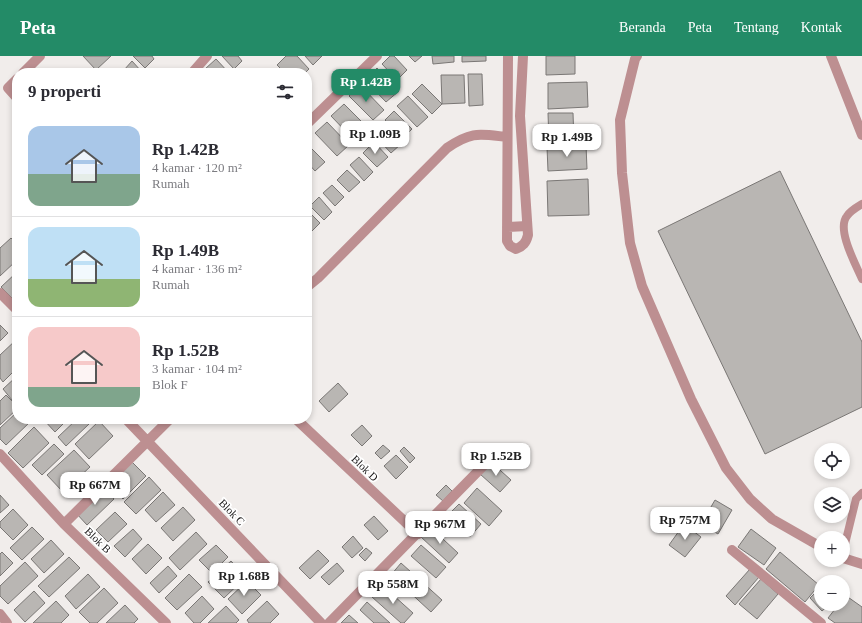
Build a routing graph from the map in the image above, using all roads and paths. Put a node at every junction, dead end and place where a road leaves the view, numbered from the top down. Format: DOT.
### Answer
graph roads {
  1 [pos="40,56"];
  2 [pos="207,56"];
  3 [pos="377,56"];
  4 [pos="508,56"];
  5 [pos="523,56"];
  6 [pos="637,56"];
  7 [pos="831,56"];
  8 [pos="28,68"];
  9 [pos="196,68"];
  10 [pos="12,84"];
  11 [pos="12,92"];
  12 [pos="312,119"];
  13 [pos="862,135"];
  14 [pos="507,137"];
  15 [pos="862,204"];
  16 [pos="527,226"];
  17 [pos="507,227"];
  18 [pos="862,279"];
  19 [pos="312,282"];
  20 [pos="0,293"];
  21 [pos="12,305"];
  22 [pos="131,424"];
  23 [pos="165,424"];
  24 [pos="301,424"];
  25 [pos="148,441"];
  26 [pos="0,454"];
  27 [pos="491,458"];
  28 [pos="862,493"];
  29 [pos="64,524"];
  30 [pos="848,531"];
  31 [pos="418,534"];
  32 [pos="814,543"];
  33 [pos="732,550"];
  34 [pos="850,560"];
  35 [pos="862,564"];
  36 [pos="0,614"];
  37 [pos="7,623"];
  38 [pos="166,623"];
  39 [pos="321,623"];
  40 [pos="329,623"];
  41 [pos="821,623"];
  1 -- 8 [label="street"];
  2 -- 9 [label="street"];
  3 -- 12 [label="street"];
  4 -- 14 [label="street"];
  5 -- 16 [label="street"];
  6 -- 32 [label="street"];
  7 -- 13 [label="street"];
  10 -- 11 [label="street"];
  14 -- 17 [label="street"];
  14 -- 19 [label="street"];
  15 -- 18 [label="lane"];
  16 -- 17 [label="street"];
  16 -- 17 [label="street"];
  20 -- 21 [label="street"];
  22 -- 25 [label="street, Blok C"];
  23 -- 25 [label="street"];
  24 -- 31 [label="street, Blok D"];
  25 -- 29 [label="street"];
  25 -- 39 [label="street, Blok C"];
  26 -- 29 [label="street, Blok B"];
  27 -- 31 [label="street"];
  28 -- 30 [label="lane"];
  29 -- 38 [label="street, Blok B"];
  31 -- 40 [label="street"];
  33 -- 41 [label="street"];
  34 -- 35 [label="street"];
  36 -- 37 [label="street"];
}
